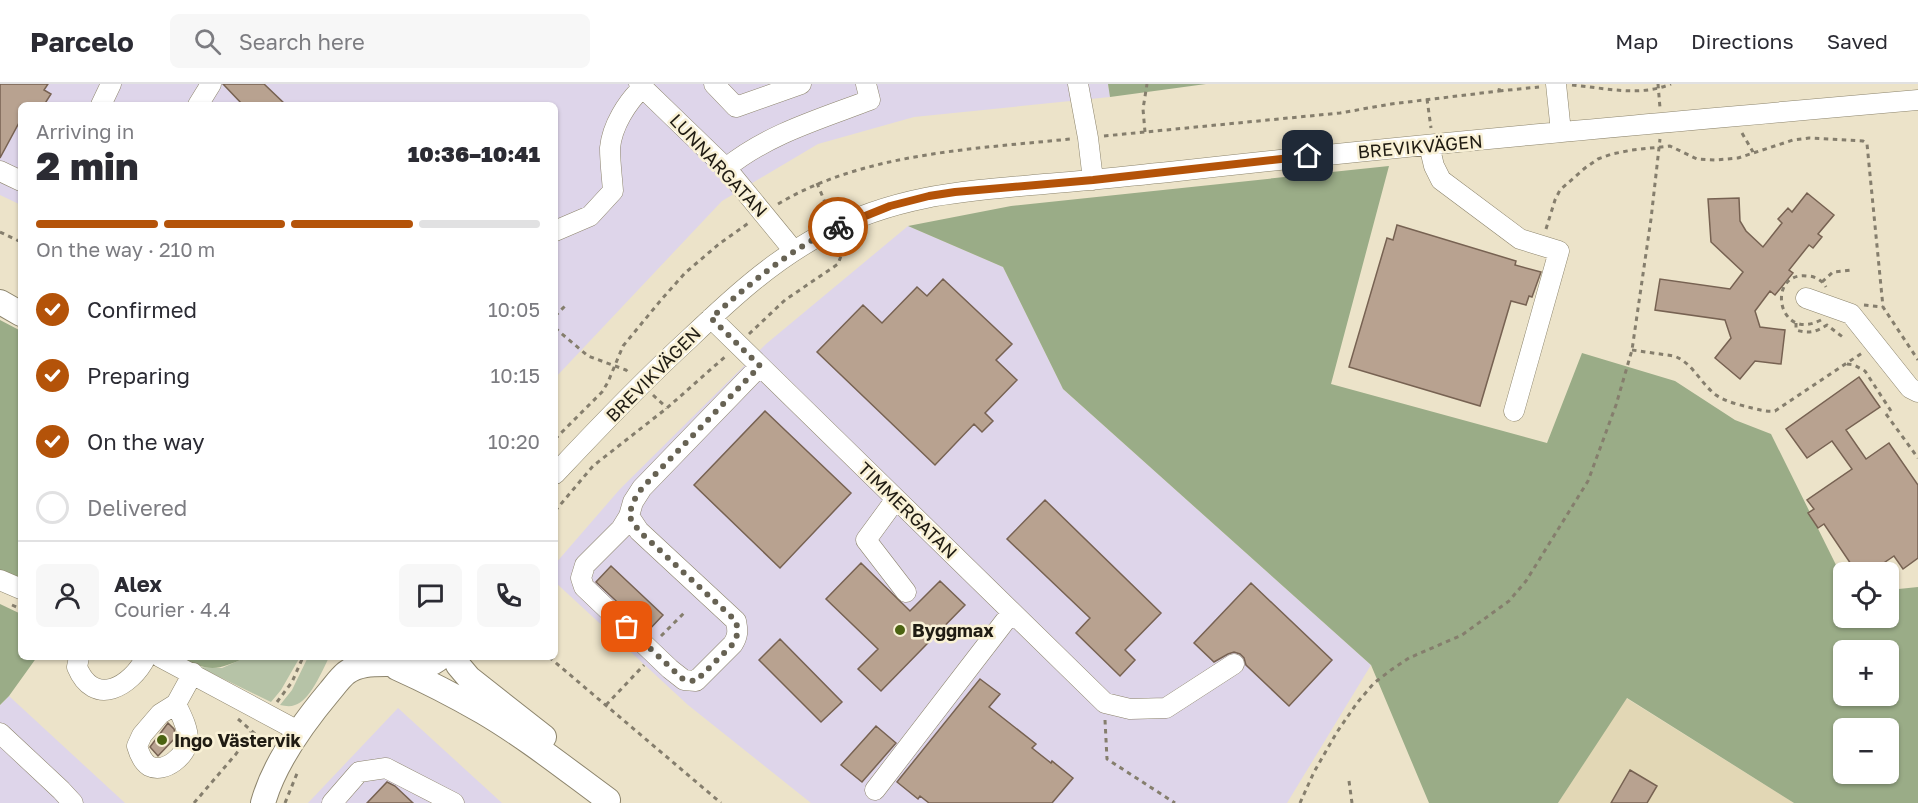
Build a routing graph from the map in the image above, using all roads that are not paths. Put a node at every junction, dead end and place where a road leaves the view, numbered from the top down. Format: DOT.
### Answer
graph roads {
  1 [pos="111,84"];
  2 [pos="211,84"];
  3 [pos="714,84"];
  4 [pos="801,84"];
  5 [pos="866,84"];
  6 [pos="1077,84"];
  7 [pos="1556,85"];
  8 [pos="641,86"];
  9 [pos="1918,100"];
  10 [pos="102,102"];
  11 [pos="200,102"];
  12 [pos="1561,132"];
  13 [pos="1430,136"];
  14 [pos="726,168"];
  15 [pos="0,171"];
  16 [pos="18,180"];
  17 [pos="1093,180"];
  18 [pos="558,230"];
  19 [pos="794,251"];
  20 [pos="1806,298"];
  21 [pos="0,302"];
  22 [pos="18,312"];
  23 [pos="711,318"];
  24 [pos="760,366"];
  25 [pos="1918,392"];
  26 [pos="1514,411"];
  27 [pos="558,471"];
  28 [pos="896,499"];
  29 [pos="634,523"];
  30 [pos="0,580"];
  31 [pos="18,589"];
  32 [pos="906,592"];
  33 [pos="1012,612"];
  34 [pos="78,660"];
  35 [pos="144,660"];
  36 [pos="166,660"];
  37 [pos="338,660"];
  38 [pos="436,660"];
  39 [pos="456,660"];
  40 [pos="386,663"];
  41 [pos="1234,664"];
  42 [pos="193,673"];
  43 [pos="176,704"];
  44 [pos="315,708"];
  45 [pos="300,732"];
  46 [pos="0,733"];
  47 [pos="875,790"];
  48 [pos="609,802"];
  49 [pos="73,803"];
  50 [pos="263,803"];
  51 [pos="332,803"];
  52 [pos="454,803"];
  1 -- 10 [label="street"];
  2 -- 11 [label="street"];
  3 -- 4 [label="street"];
  5 -- 14 [label="street"];
  6 -- 17 [label="street"];
  7 -- 12 [label="street"];
  8 -- 14 [label="street, LUNNARGATAN"];
  8 -- 18 [label="street"];
  9 -- 12 [label="street, BREVIKVÄGEN"];
  12 -- 13 [label="street, BREVIKVÄGEN"];
  13 -- 17 [label="street, BREVIKVÄGEN"];
  13 -- 26 [label="street"];
  14 -- 19 [label="street, LUNNARGATAN"];
  15 -- 16 [label="street"];
  17 -- 19 [label="street, BREVIKVÄGEN"];
  19 -- 23 [label="street, BREVIKVÄGEN"];
  20 -- 25 [label="street"];
  21 -- 22 [label="main road"];
  23 -- 24 [label="street, TIMMERGATAN"];
  23 -- 27 [label="street, BREVIKVÄGEN"];
  24 -- 28 [label="street, TIMMERGATAN"];
  24 -- 29 [label="street"];
  28 -- 32 [label="street"];
  28 -- 33 [label="street, TIMMERGATAN"];
  29 -- 29 [label="street"];
  30 -- 31 [label="street"];
  33 -- 41 [label="street, TIMMERGATAN"];
  33 -- 47 [label="street"];
  34 -- 35 [label="street"];
  36 -- 42 [label="street"];
  37 -- 44 [label="main road"];
  38 -- 40 [label="main road"];
  39 -- 48 [label="main road"];
  40 -- 44 [label="main road"];
  40 -- 48 [label="main road"];
  42 -- 43 [label="street"];
  42 -- 45 [label="street"];
  44 -- 45 [label="main road"];
  45 -- 50 [label="main road"];
  46 -- 49 [label="street"];
  51 -- 52 [label="street"];
}
